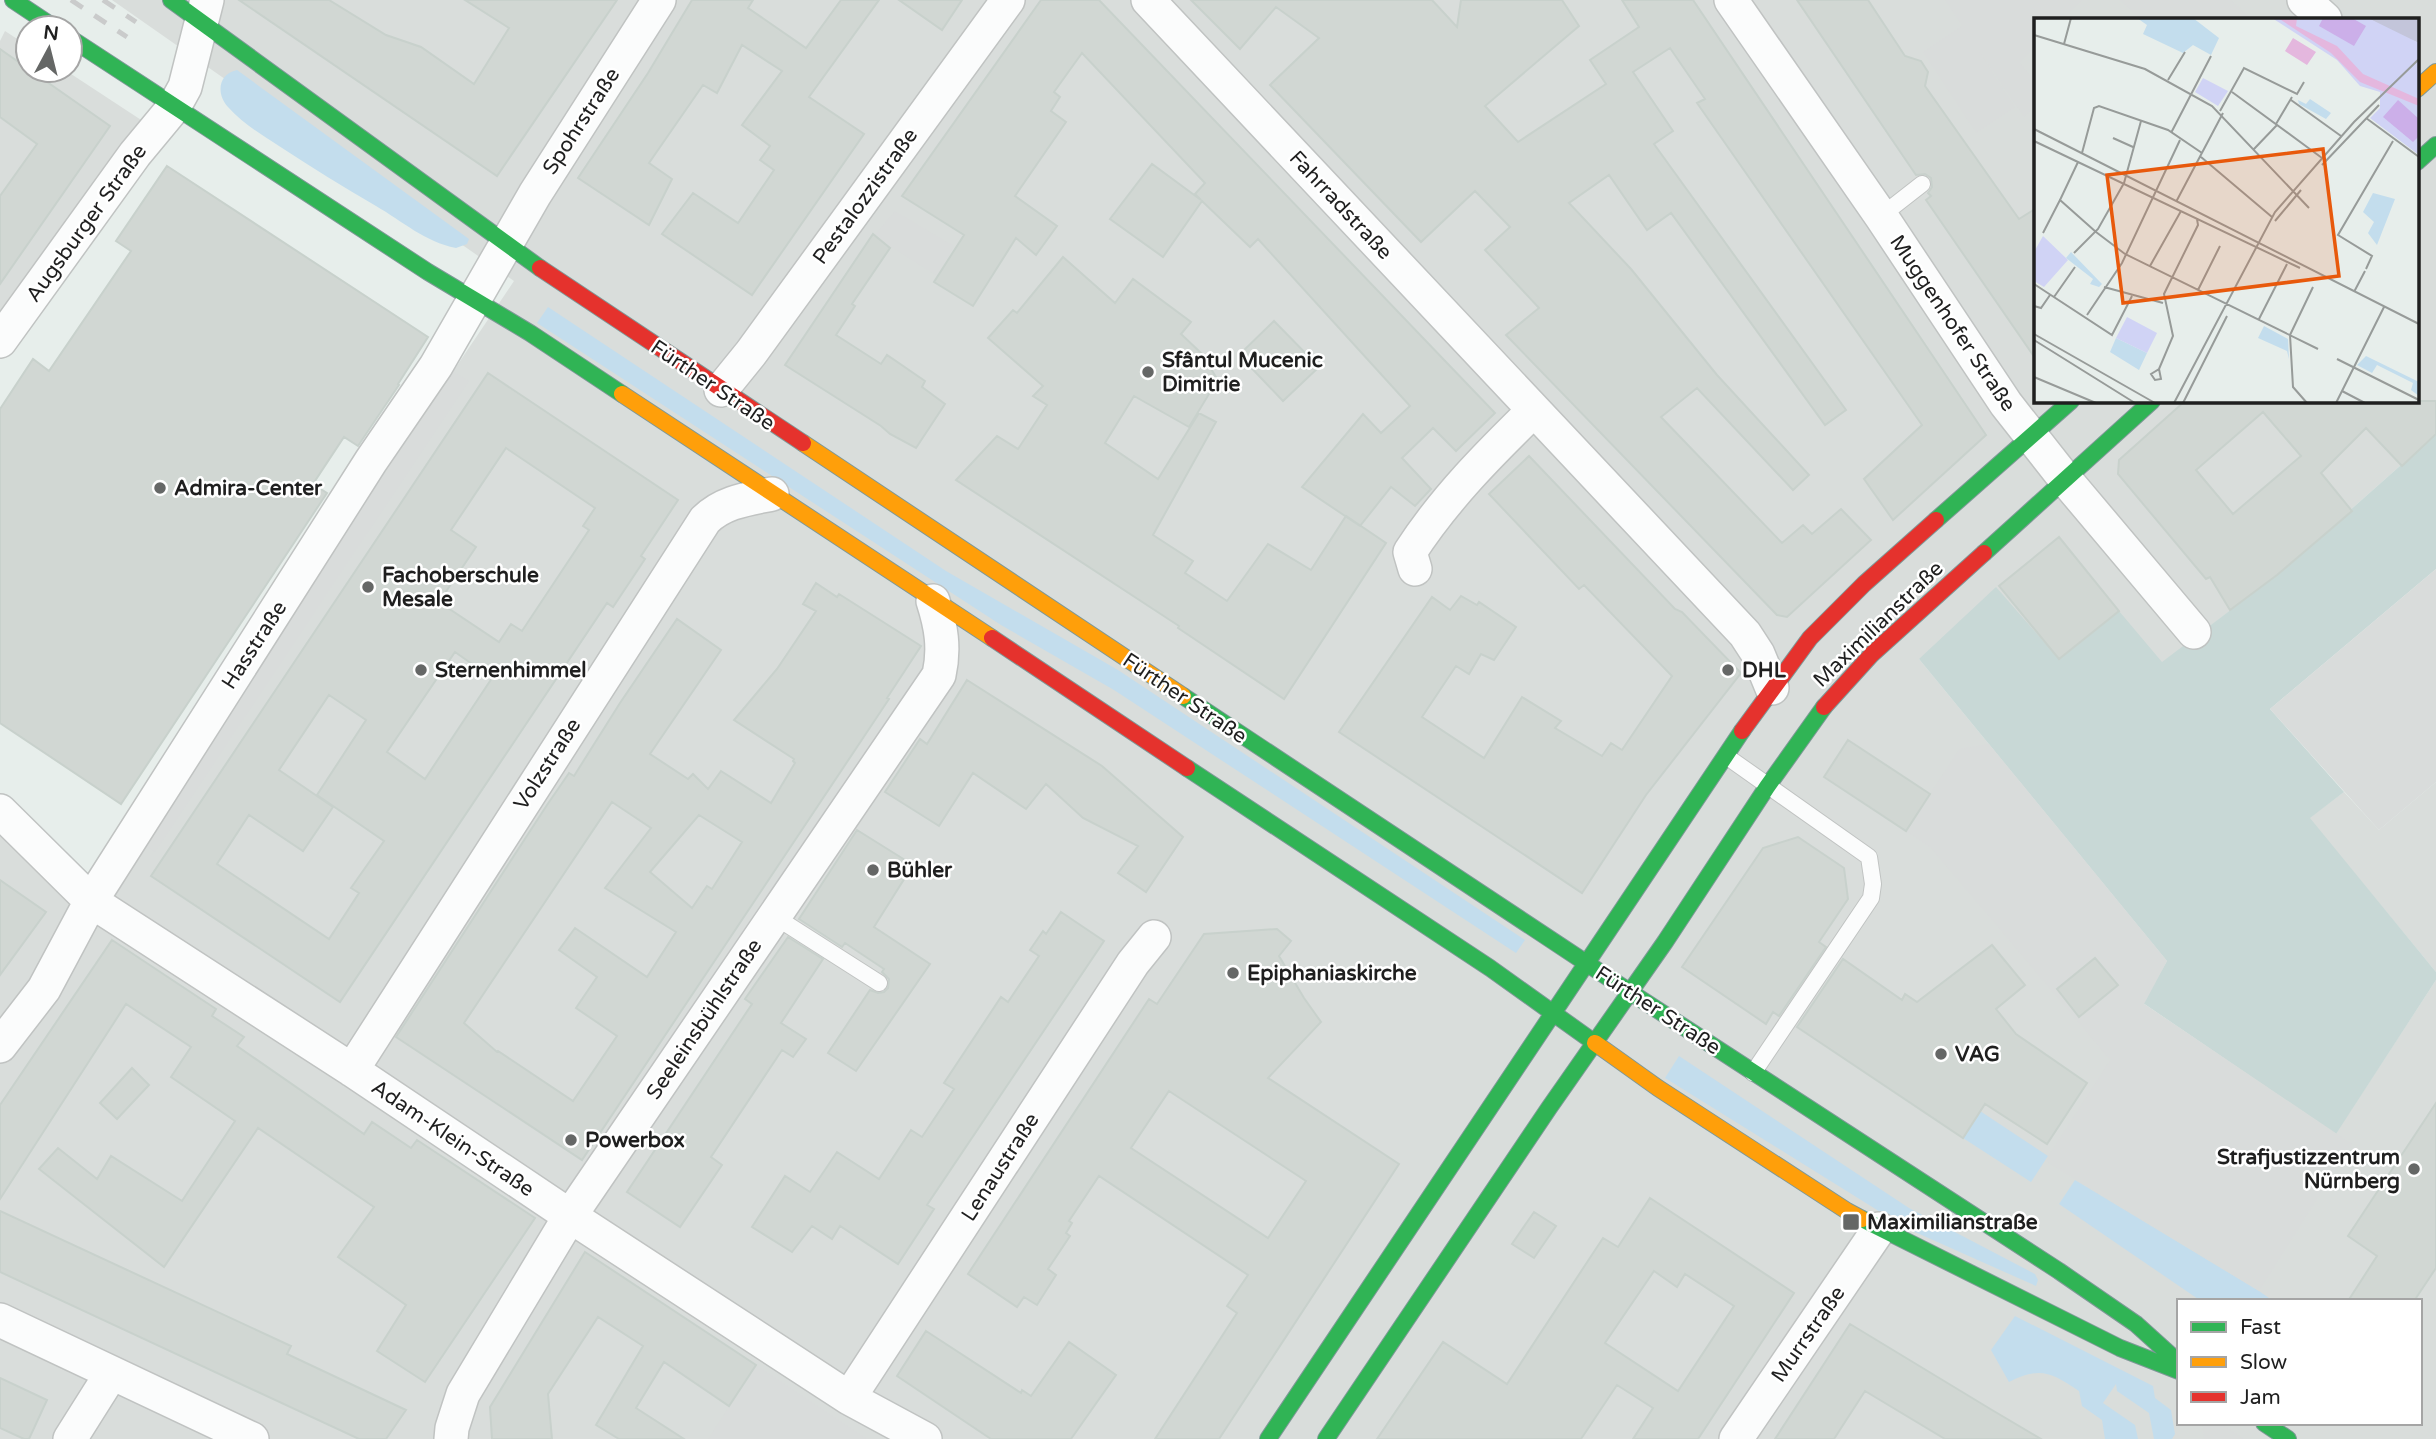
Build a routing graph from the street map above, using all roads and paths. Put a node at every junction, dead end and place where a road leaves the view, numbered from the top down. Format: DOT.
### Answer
graph roads {
  1 [pos="13,0"];
  2 [pos="172,0"];
  3 [pos="659,0"];
  4 [pos="1008,0"];
  5 [pos="1148,0"];
  6 [pos="1731,0"];
  7 [pos="2304,0"];
  8 [pos="204,10"];
  9 [pos="34,14"];
  10 [pos="2324,18"];
  11 [pos="84,47"];
  12 [pos="2436,72"];
  13 [pos="2418,88"];
  14 [pos="174,107"];
  15 [pos="2436,145"];
  16 [pos="2418,161"];
  17 [pos="1922,184"];
  18 [pos="1881,216"];
  19 [pos="507,244"];
  20 [pos="473,299"];
  21 [pos="0,341"];
  22 [pos="721,390"];
  23 [pos="2070,402"];
  24 [pos="2151,402"];
  25 [pos="1534,410"];
  26 [pos="2031,437"];
  27 [pos="2065,479"];
  28 [pos="772,494"];
  29 [pos="1415,569"];
  30 [pos="933,601"];
  31 [pos="2194,632"];
  32 [pos="1772,688"];
  33 [pos="1726,757"];
  34 [pos="1767,787"];
  35 [pos="0,811"];
  36 [pos="91,901"];
  37 [pos="774,916"];
  38 [pos="1154,937"];
  39 [pos="1585,962"];
  40 [pos="879,983"];
  41 [pos="1630,992"];
  42 [pos="1553,1012"];
  43 [pos="1595,1043"];
  44 [pos="0,1046"];
  45 [pos="352,1070"];
  46 [pos="1754,1073"];
  47 [pos="570,1216"];
  48 [pos="1880,1229"];
  49 [pos="2057,1283"];
  50 [pos="2032,1305"];
  51 [pos="0,1320"];
  52 [pos="2177,1361"];
  53 [pos="2177,1370"];
  54 [pos="111,1374"];
  55 [pos="849,1398"];
  56 [pos="2267,1425"];
  57 [pos="70,1439"];
  58 [pos="252,1439"];
  59 [pos="451,1439"];
  60 [pos="925,1439"];
  61 [pos="1268,1439"];
  62 [pos="1326,1439"];
  63 [pos="1736,1439"];
  64 [pos="2288,1439"];
  1 -- 9 [label="main road"];
  2 -- 8 [label="main road, Fürther Straße"];
  3 -- 19 [label="street, Spohrstraße"];
  4 -- 22 [label="street, Pestalozzistraße"];
  5 -- 25 [label="street, Fahrradstraße"];
  6 -- 18 [label="street, Muggenhofer Straße"];
  7 -- 10 [label="street"];
  8 -- 14 [label="street"];
  8 -- 19 [label="main road, Fürther Straße"];
  11 -- 14 [label="main road"];
  12 -- 13 [label="main road"];
  14 -- 20 [label="main road"];
  14 -- 21 [label="street, Augsburger Straße"];
  15 -- 16 [label="main road"];
  17 -- 18 [label="lane"];
  18 -- 26 [label="street, Muggenhofer Straße"];
  19 -- 20 [label="street, Hasstraße"];
  19 -- 22 [label="main road, Fürther Straße"];
  20 -- 28 [label="main road"];
  20 -- 36 [label="street, Hasstraße"];
  22 -- 39 [label="main road, Fürther Straße"];
  23 -- 26 [label="main road, Maximilianstraße"];
  24 -- 27 [label="main road, Maximilianstraße"];
  25 -- 29 [label="street"];
  25 -- 32 [label="street, Fahrradstraße"];
  26 -- 27 [label="street, Muggenhofer Straße"];
  26 -- 32 [label="main road, Maximilianstraße"];
  27 -- 31 [label="street, Muggenhofer Straße"];
  27 -- 34 [label="main road, Maximilianstraße"];
  28 -- 30 [label="main road"];
  28 -- 45 [label="street, Volzstraße"];
  30 -- 37 [label="street, Seeleinsbühlstraße"];
  30 -- 42 [label="main road"];
  32 -- 33 [label="main road, Maximilianstraße"];
  33 -- 34 [label="lane"];
  33 -- 39 [label="main road, Maximilianstraße"];
  34 -- 41 [label="main road, Maximilianstraße"];
  34 -- 46 [label="lane"];
  35 -- 36 [label="street, Adam-Klein-Straße"];
  36 -- 44 [label="street, Hasstraße"];
  36 -- 45 [label="street, Adam-Klein-Straße"];
  37 -- 40 [label="lane"];
  37 -- 47 [label="street, Seeleinsbühlstraße"];
  38 -- 55 [label="street, Lenaustraße"];
  39 -- 41 [label="main road, Fürther Straße"];
  39 -- 42 [label="main road, Maximilianstraße"];
  41 -- 43 [label="main road, Maximilianstraße"];
  41 -- 46 [label="main road, Fürther Straße"];
  42 -- 43 [label="main road"];
  42 -- 61 [label="main road, Maximilianstraße"];
  43 -- 48 [label="main road"];
  43 -- 62 [label="main road, Maximilianstraße"];
  45 -- 47 [label="street, Adam-Klein-Straße"];
  46 -- 49 [label="main road, Fürther Straße"];
  47 -- 55 [label="street, Adam-Klein-Straße"];
  47 -- 59 [label="street, Seeleinsbühlstraße"];
  48 -- 50 [label="main road"];
  48 -- 63 [label="street, Murrstraße"];
  49 -- 50 [label="lane"];
  49 -- 52 [label="main road, Fürther Straße"];
  50 -- 53 [label="main road"];
  51 -- 54 [label="street"];
  54 -- 57 [label="street"];
  54 -- 58 [label="street"];
  55 -- 60 [label="street, Adam-Klein-Straße"];
  56 -- 64 [label="main road"];
}
